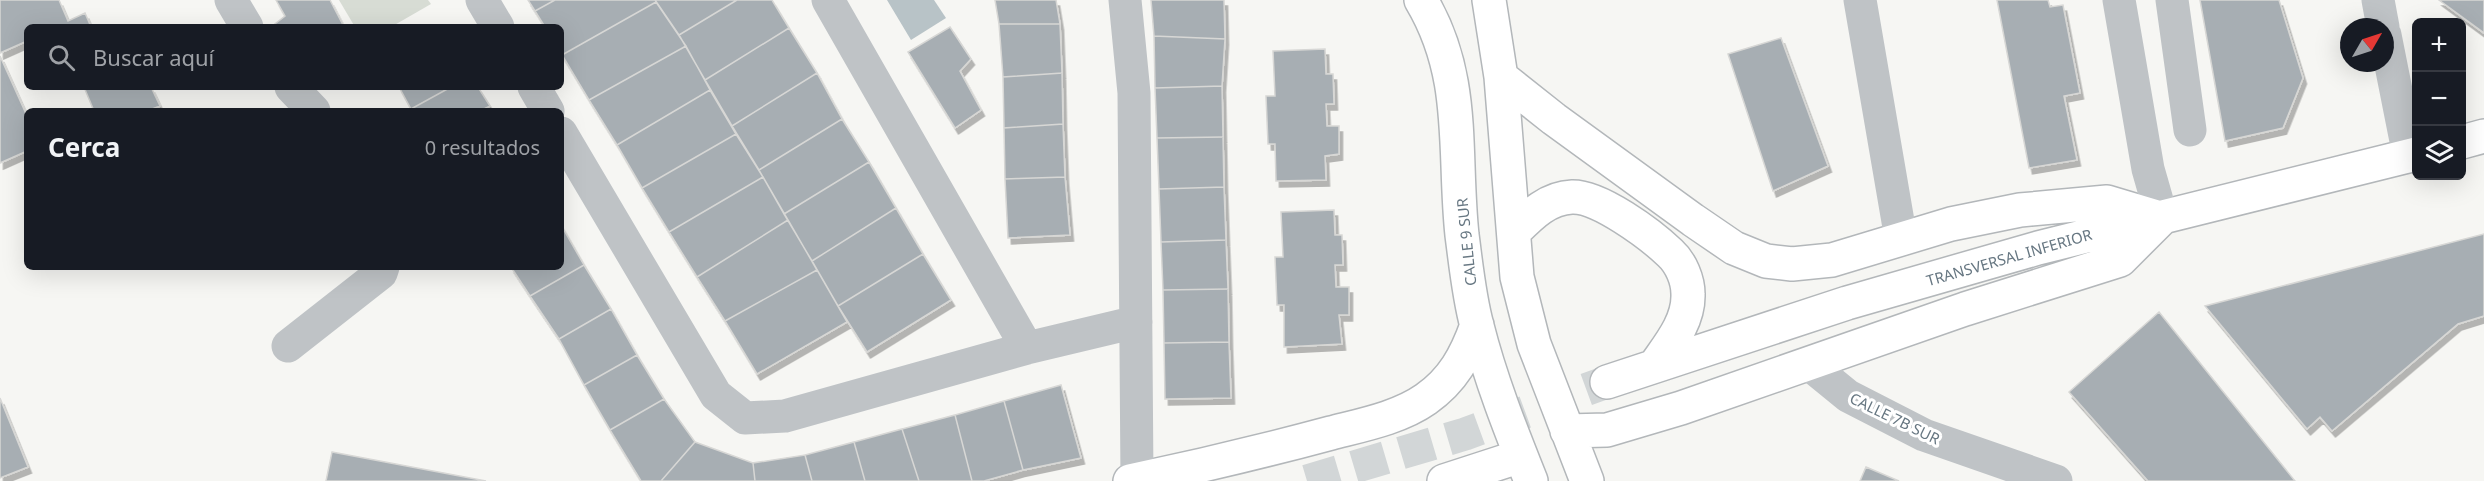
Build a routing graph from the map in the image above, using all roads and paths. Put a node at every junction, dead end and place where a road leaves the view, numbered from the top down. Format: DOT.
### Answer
graph roads {
  1 [pos="231,0"];
  2 [pos="482,0"];
  3 [pos="828,0"];
  4 [pos="1125,0"];
  5 [pos="1421,0"];
  6 [pos="1489,0"];
  7 [pos="1860,0"];
  8 [pos="2119,0"];
  9 [pos="2172,0"];
  10 [pos="2378,0"];
  11 [pos="2381,18"];
  12 [pos="245,24"];
  13 [pos="496,24"];
  14 [pos="2394,72"];
  15 [pos="1502,77"];
  16 [pos="294,90"];
  17 [pos="536,90"];
  18 [pos="311,108"];
  19 [pos="546,108"];
  20 [pos="2190,130"];
  21 [pos="2484,136"];
  22 [pos="564,138"];
  23 [pos="2466,141"];
  24 [pos="2412,151"];
  25 [pos="2412,155"];
  26 [pos="2162,218"];
  27 [pos="1514,232"];
  28 [pos="1901,239"];
  29 [pos="382,270"];
  30 [pos="1136,322"];
  31 [pos="1477,325"];
  32 [pos="288,346"];
  33 [pos="1027,348"];
  34 [pos="1656,364"];
  35 [pos="1810,365"];
  36 [pos="1607,382"];
  37 [pos="1567,431"];
  38 [pos="1526,468"];
  39 [pos="1133,480"];
  40 [pos="1444,481"];
  41 [pos="1587,481"];
  42 [pos="2056,481"];
  1 -- 12 [label="street"];
  2 -- 13 [label="street"];
  3 -- 33 [label="street"];
  4 -- 30 [label="street"];
  5 -- 31 [label="main road, CALLE 9 SUR"];
  6 -- 15 [label="main road"];
  7 -- 28 [label="street"];
  8 -- 26 [label="street"];
  9 -- 20 [label="street"];
  10 -- 11 [label="street"];
  14 -- 24 [label="street"];
  15 -- 27 [label="main road"];
  15 -- 28 [label="main road"];
  16 -- 18 [label="street"];
  17 -- 19 [label="street"];
  21 -- 23 [label="main road"];
  22 -- 33 [label="street"];
  25 -- 26 [label="main road, TRANSVERSAL INFERIOR"];
  26 -- 28 [label="main road"];
  26 -- 34 [label="main road, TRANSVERSAL INFERIOR"];
  26 -- 35 [label="main road"];
  27 -- 34 [label="main road"];
  27 -- 37 [label="main road"];
  29 -- 32 [label="street"];
  30 -- 33 [label="street"];
  30 -- 39 [label="street"];
  31 -- 38 [label="main road, CALLE 9 SUR"];
  31 -- 39 [label="main road"];
  34 -- 36 [label="main road, TRANSVERSAL INFERIOR"];
  35 -- 37 [label="main road"];
  35 -- 42 [label="street, CALLE 7B SUR"];
  37 -- 41 [label="main road"];
  38 -- 40 [label="main road"];
}
